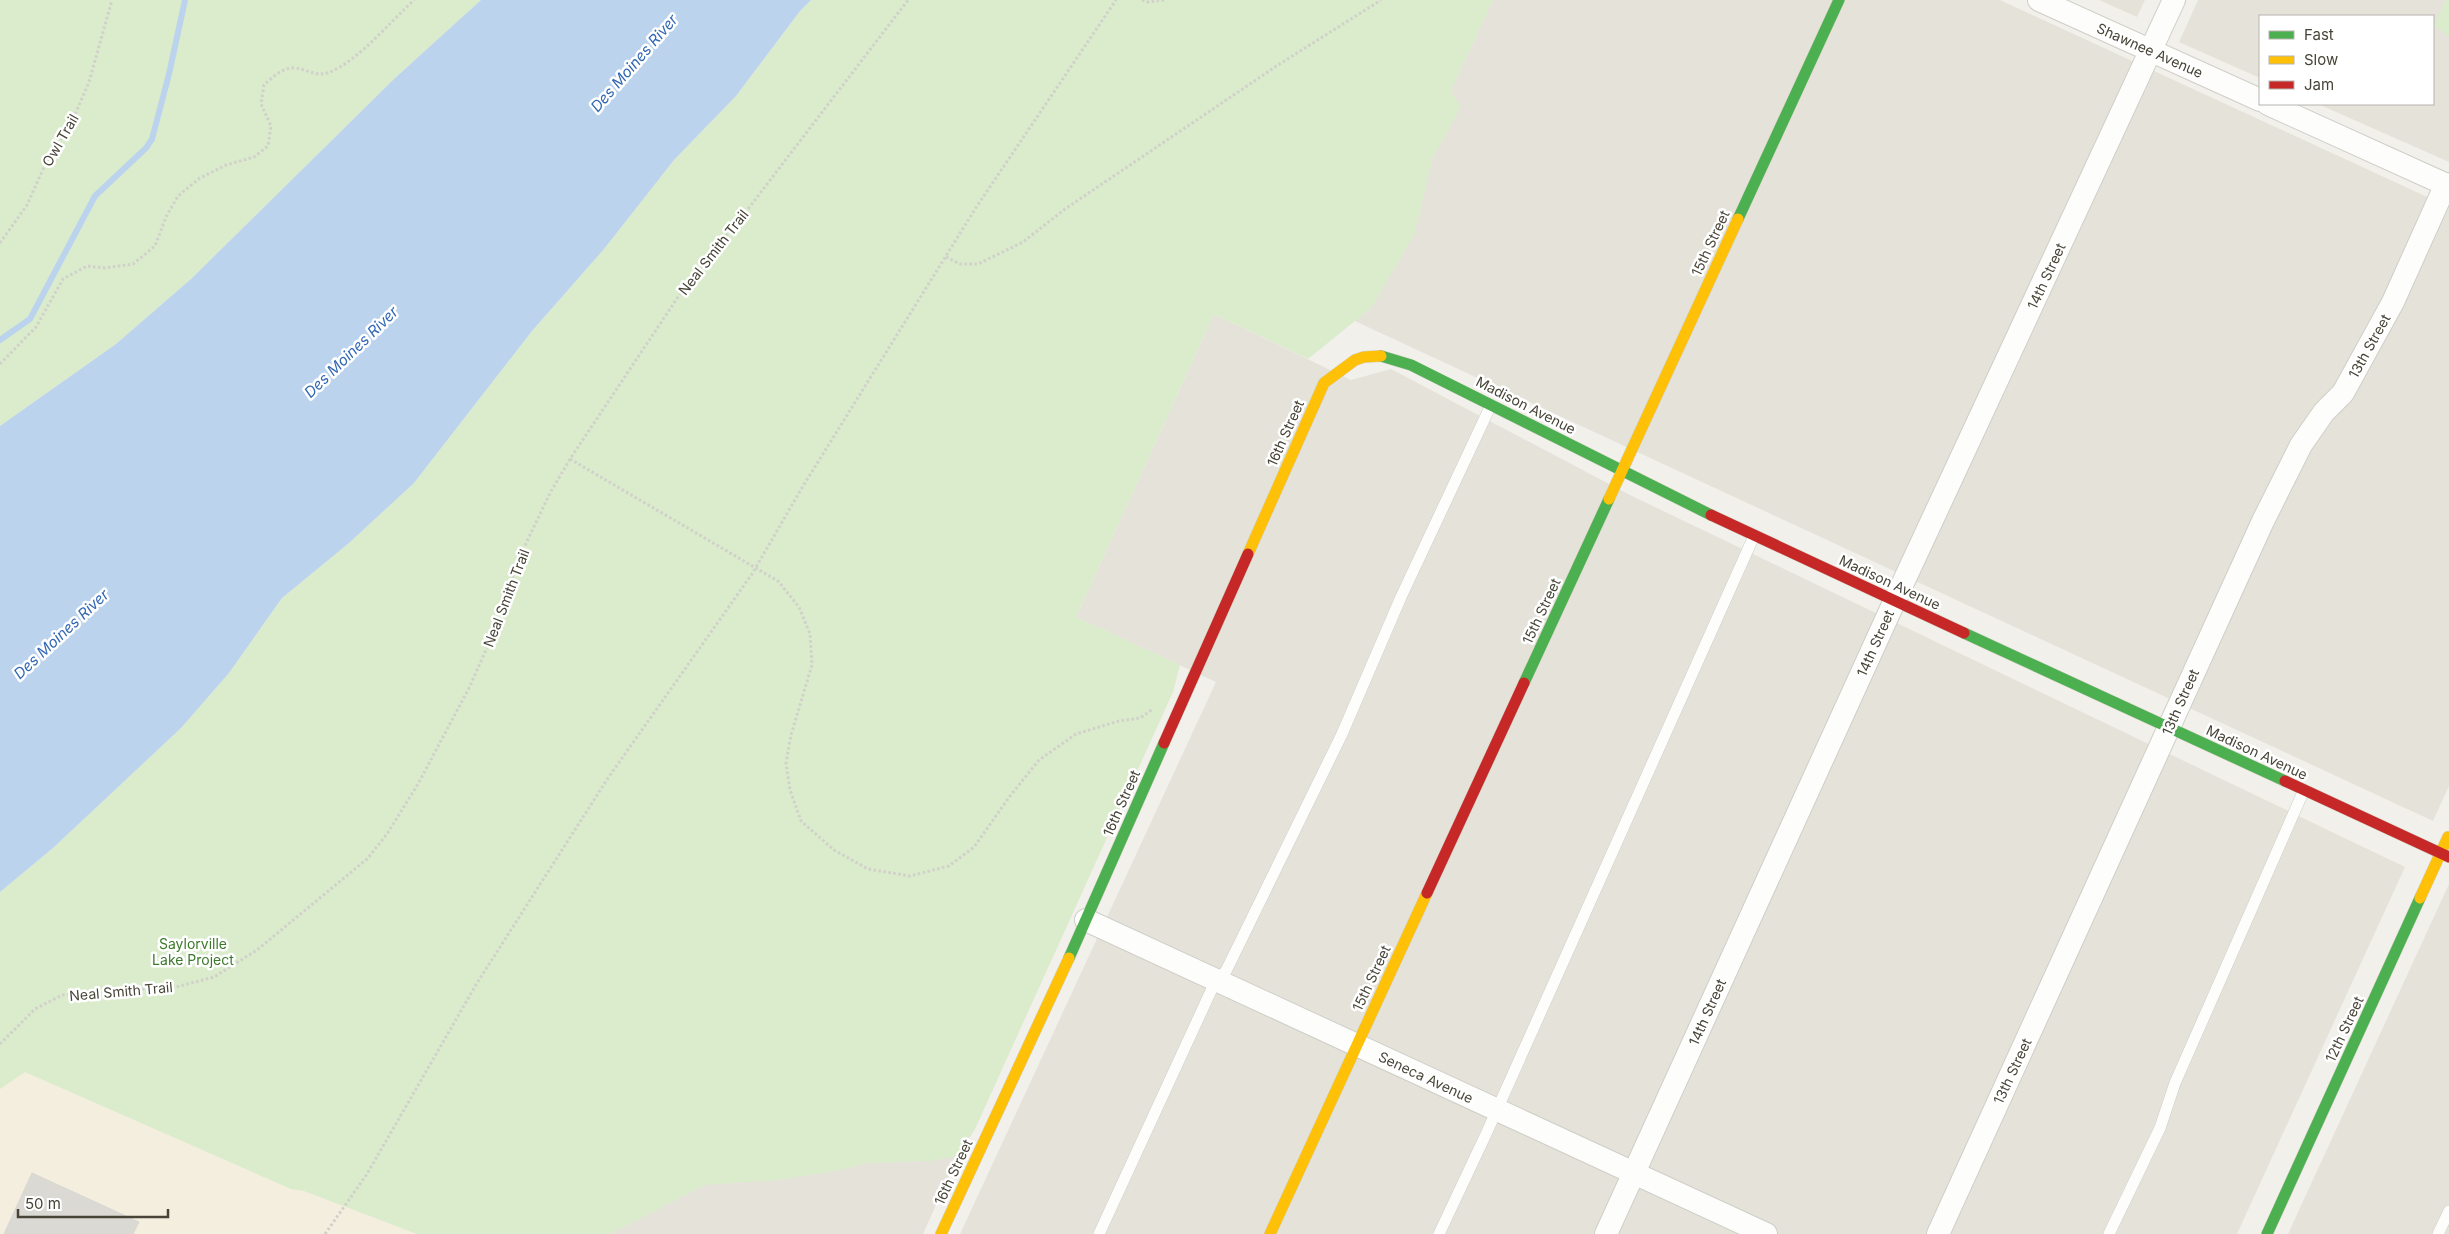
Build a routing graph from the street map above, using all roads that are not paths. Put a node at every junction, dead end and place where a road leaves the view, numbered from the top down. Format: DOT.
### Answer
graph roads {
  1 [pos="1839,0"];
  2 [pos="2039,0"];
  3 [pos="2174,0"];
  4 [pos="2151,51"];
  5 [pos="2259,100"];
  6 [pos="2270,105"];
  7 [pos="2448,185"];
  8 [pos="1324,383"];
  9 [pos="1492,404"];
  10 [pos="1622,471"];
  11 [pos="1754,536"];
  12 [pos="1895,600"];
  13 [pos="2169,727"];
  14 [pos="2304,790"];
  15 [pos="2449,836"];
  16 [pos="2445,855"];
  17 [pos="1086,920"];
  18 [pos="1216,980"];
  19 [pos="1357,1045"];
  20 [pos="1496,1109"];
  21 [pos="1634,1173"];
  22 [pos="2449,1211"];
  23 [pos="941,1234"];
  24 [pos="1099,1234"];
  25 [pos="1270,1234"];
  26 [pos="1438,1234"];
  27 [pos="1606,1234"];
  28 [pos="1766,1234"];
  29 [pos="1938,1234"];
  30 [pos="2109,1234"];
  31 [pos="2267,1234"];
  32 [pos="2438,1234"];
  1 -- 10 [label="street, 15th Street"];
  2 -- 4 [label="street, Shawnee Avenue"];
  3 -- 4 [label="street, 14th Street"];
  4 -- 5 [label="street, Shawnee Avenue"];
  4 -- 12 [label="street, 14th Street"];
  6 -- 7 [label="street"];
  7 -- 13 [label="street, 13th Street"];
  8 -- 9 [label="street, Madison Avenue"];
  8 -- 17 [label="street, 16th Street"];
  9 -- 10 [label="street, Madison Avenue"];
  9 -- 18 [label="lane"];
  10 -- 11 [label="street, Madison Avenue"];
  10 -- 19 [label="street, 15th Street"];
  11 -- 12 [label="street, Madison Avenue"];
  11 -- 20 [label="lane"];
  12 -- 13 [label="street, Madison Avenue"];
  12 -- 21 [label="street, 14th Street"];
  13 -- 14 [label="street, Madison Avenue"];
  13 -- 29 [label="street, 13th Street"];
  14 -- 16 [label="street, Madison Avenue"];
  14 -- 30 [label="lane"];
  15 -- 16 [label="street, 12th Street"];
  16 -- 31 [label="street, 12th Street"];
  17 -- 18 [label="street, Seneca Avenue"];
  17 -- 23 [label="street, 16th Street"];
  18 -- 19 [label="street, Seneca Avenue"];
  18 -- 24 [label="lane"];
  19 -- 20 [label="street, Seneca Avenue"];
  19 -- 25 [label="street, 15th Street"];
  20 -- 21 [label="street, Seneca Avenue"];
  20 -- 26 [label="lane"];
  21 -- 27 [label="street, 14th Street"];
  21 -- 28 [label="street, Seneca Avenue"];
  22 -- 32 [label="lane"];
}
